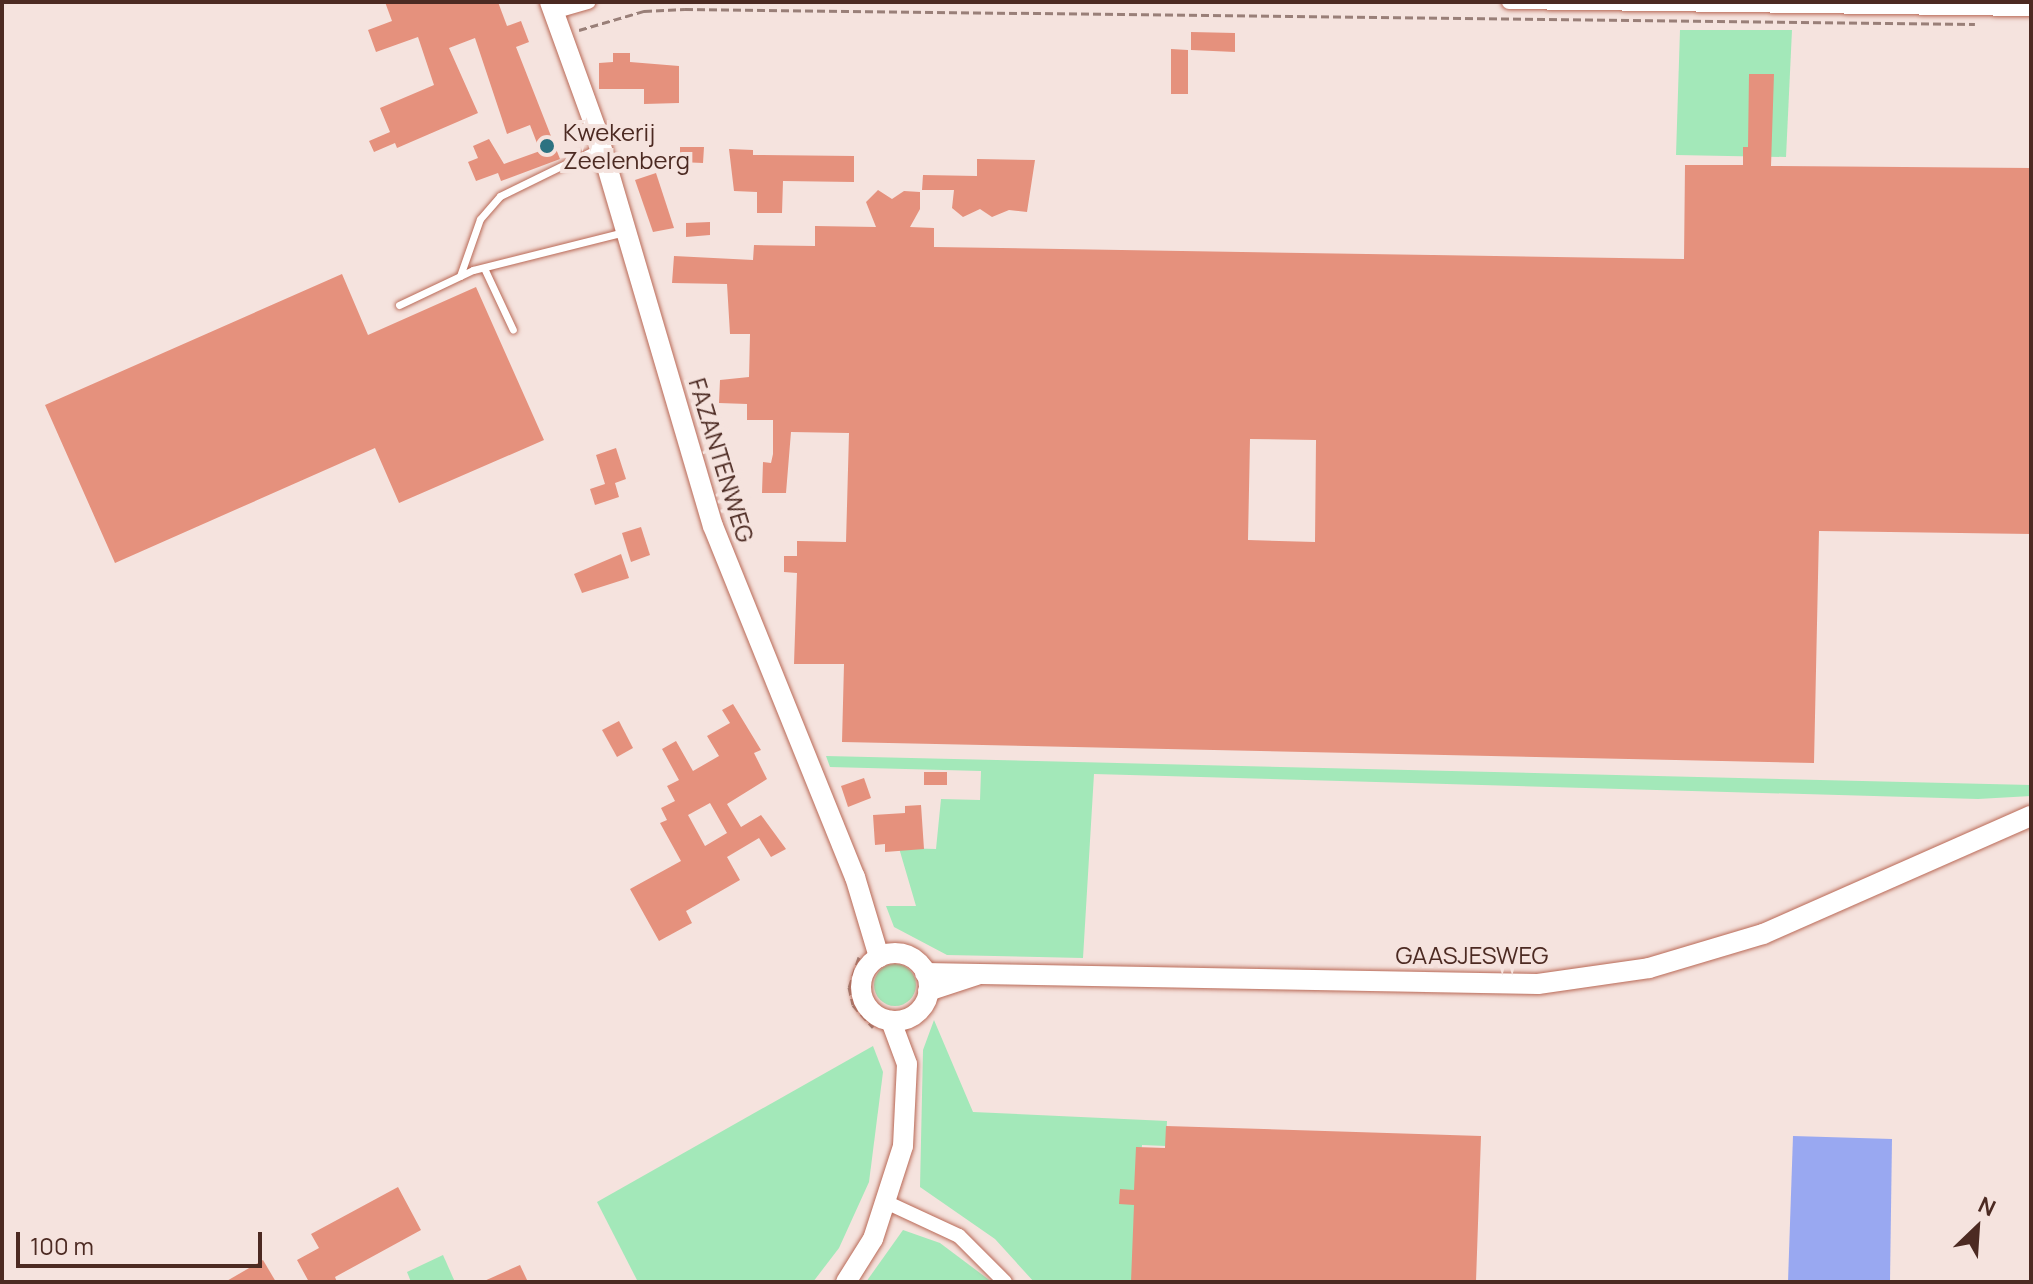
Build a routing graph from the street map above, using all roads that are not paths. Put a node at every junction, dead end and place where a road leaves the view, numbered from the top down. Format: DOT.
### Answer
graph roads {
  1 [pos="589,2"];
  2 [pos="1509,2"];
  3 [pos="552,7"];
  4 [pos="2031,9"];
  5 [pos="601,146"];
  6 [pos="626,231"];
  7 [pos="484,268"];
  8 [pos="460,276"];
  9 [pos="399,305"];
  10 [pos="513,330"];
  11 [pos="2031,816"];
  12 [pos="887,955"];
  13 [pos="927,982"];
  14 [pos="901,1019"];
  15 [pos="888,1203"];
  16 [pos="846,1282"];
  17 [pos="1005,1282"];
  1 -- 3 [label="street"];
  2 -- 4 [label="street"];
  3 -- 5 [label="main road, FAZANTENWEG"];
  5 -- 6 [label="main road, FAZANTENWEG"];
  5 -- 8 [label="lane"];
  6 -- 7 [label="lane"];
  6 -- 12 [label="main road, FAZANTENWEG"];
  7 -- 8 [label="lane"];
  7 -- 10 [label="lane"];
  8 -- 9 [label="lane"];
  11 -- 13 [label="main road, GAASJESWEG"];
  12 -- 13 [label="main road"];
  12 -- 14 [label="main road"];
  13 -- 14 [label="main road"];
  14 -- 15 [label="main road"];
  15 -- 16 [label="main road"];
  15 -- 17 [label="street"];
}
